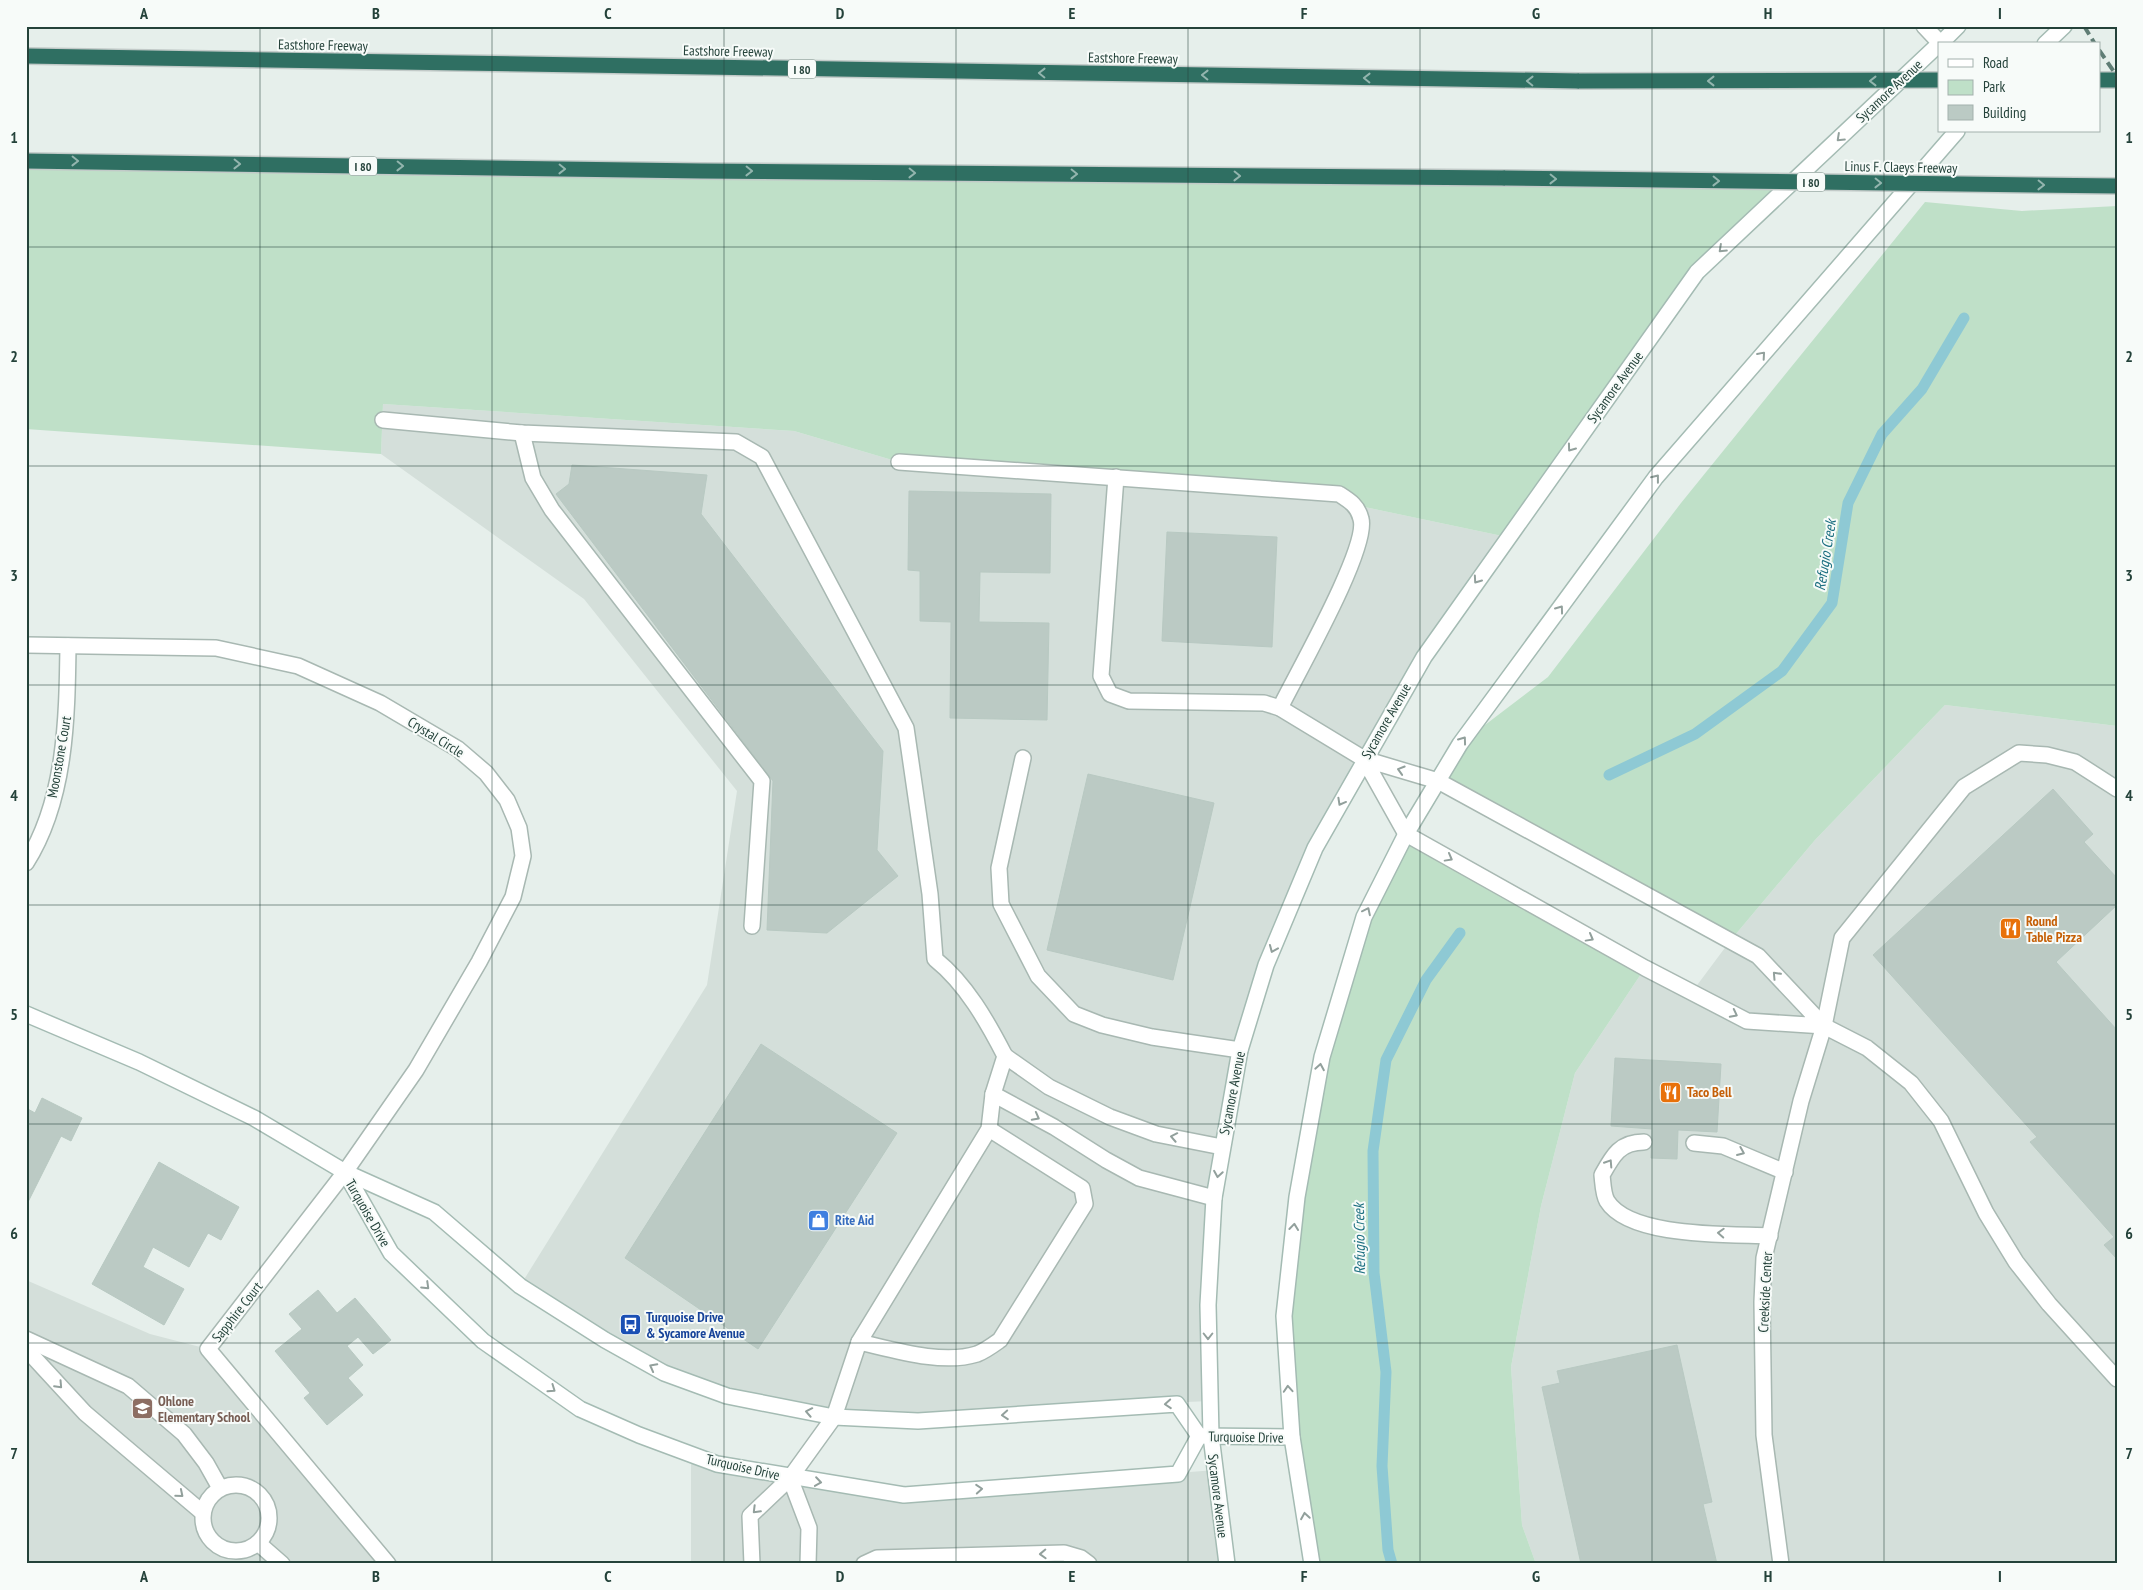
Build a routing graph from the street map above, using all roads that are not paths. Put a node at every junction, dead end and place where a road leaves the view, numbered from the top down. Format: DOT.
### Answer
graph roads {
  1 [pos="1924,26"];
  2 [pos="1958,26"];
  3 [pos="2064,26"];
  4 [pos="1938,42"];
  5 [pos="1942,42"];
  6 [pos="2047,42"];
  7 [pos="1938,46"];
  8 [pos="26,56"];
  9 [pos="1938,80"];
  10 [pos="2100,80"];
  11 [pos="2117,80"];
  12 [pos="1956,132"];
  13 [pos="26,161"];
  14 [pos="2117,186"];
  15 [pos="383,420"];
  16 [pos="522,432"];
  17 [pos="899,462"];
  18 [pos="1116,477"];
  19 [pos="26,645"];
  20 [pos="68,646"];
  21 [pos="1280,708"];
  22 [pos="1023,758"];
  23 [pos="1364,759"];
  24 [pos="1438,781"];
  25 [pos="2117,790"];
  26 [pos="1406,834"];
  27 [pos="26,863"];
  28 [pos="752,926"];
  29 [pos="26,1014"];
  30 [pos="1824,1026"];
  31 [pos="1240,1050"];
  32 [pos="1005,1056"];
  33 [pos="993,1094"];
  34 [pos="989,1129"];
  35 [pos="1644,1142"];
  36 [pos="1694,1143"];
  37 [pos="1222,1147"];
  38 [pos="345,1172"];
  39 [pos="1785,1172"];
  40 [pos="1214,1198"];
  41 [pos="1770,1236"];
  42 [pos="26,1339"];
  43 [pos="859,1342"];
  44 [pos="26,1349"];
  45 [pos="2117,1379"];
  46 [pos="834,1417"];
  47 [pos="1205,1436"];
  48 [pos="1292,1437"];
  49 [pos="790,1478"];
  50 [pos="220,1488"];
  51 [pos="203,1513"];
  52 [pos="258,1543"];
  53 [pos="282,1564"];
  54 [pos="388,1564"];
  55 [pos="752,1564"];
  56 [pos="808,1564"];
  57 [pos="864,1564"];
  58 [pos="1090,1564"];
  59 [pos="1227,1564"];
  60 [pos="1312,1564"];
  61 [pos="1781,1564"];
  1 -- 4 [label="street"];
  2 -- 5 [label="street, Sycamore Avenue"];
  3 -- 6 [label="street"];
  7 -- 23 [label="street, Sycamore Avenue, one-way"];
  9 -- 8 [label="highway, Eastshore Freeway / I 80, one-way, bridge"];
  10 -- 11 [label="highway"];
  24 -- 12 [label="street, one-way"];
  13 -- 14 [label="highway, Linus F. Claeys Freeway / I 80, one-way, bridge"];
  15 -- 16 [label="street"];
  16 -- 28 [label="street"];
  16 -- 32 [label="street"];
  17 -- 18 [label="street"];
  18 -- 21 [label="street"];
  18 -- 21 [label="street"];
  19 -- 20 [label="street, Crystal Circle"];
  20 -- 27 [label="street, Moonstone Court"];
  20 -- 38 [label="street, Crystal Circle"];
  21 -- 23 [label="street"];
  22 -- 31 [label="street"];
  24 -- 23 [label="street, one-way"];
  23 -- 26 [label="street"];
  23 -- 31 [label="street, Sycamore Avenue, one-way"];
  24 -- 26 [label="street"];
  30 -- 24 [label="street, one-way"];
  25 -- 30 [label="street, Creekside Center"];
  26 -- 30 [label="street, one-way"];
  48 -- 26 [label="street, one-way"];
  29 -- 38 [label="street, Turquoise Drive"];
  30 -- 39 [label="street, Creekside Center"];
  30 -- 45 [label="street"];
  31 -- 37 [label="street, Sycamore Avenue"];
  32 -- 33 [label="street"];
  37 -- 32 [label="street, one-way"];
  33 -- 34 [label="street"];
  33 -- 40 [label="street, one-way"];
  34 -- 43 [label="street"];
  34 -- 43 [label="street"];
  41 -- 35 [label="street, one-way"];
  36 -- 39 [label="street, one-way"];
  37 -- 40 [label="street, Sycamore Avenue, one-way"];
  46 -- 38 [label="street, Turquoise Drive, one-way"];
  38 -- 49 [label="street, Turquoise Drive, one-way"];
  38 -- 54 [label="street, Sapphire Court"];
  39 -- 41 [label="street, Creekside Center"];
  40 -- 47 [label="street, Sycamore Avenue, one-way"];
  41 -- 61 [label="street, Creekside Center"];
  42 -- 50 [label="street"];
  43 -- 46 [label="street"];
  44 -- 51 [label="street, one-way"];
  47 -- 46 [label="street, Turquoise Drive, one-way"];
  46 -- 49 [label="street"];
  47 -- 48 [label="street, Turquoise Drive"];
  49 -- 47 [label="street, Turquoise Drive, one-way"];
  47 -- 59 [label="street, Sycamore Avenue"];
  60 -- 48 [label="street, one-way"];
  49 -- 55 [label="street, one-way"];
  49 -- 56 [label="street"];
  50 -- 51 [label="street"];
  50 -- 52 [label="street"];
  51 -- 52 [label="street"];
  52 -- 53 [label="street"];
  58 -- 57 [label="street, one-way"];
}
